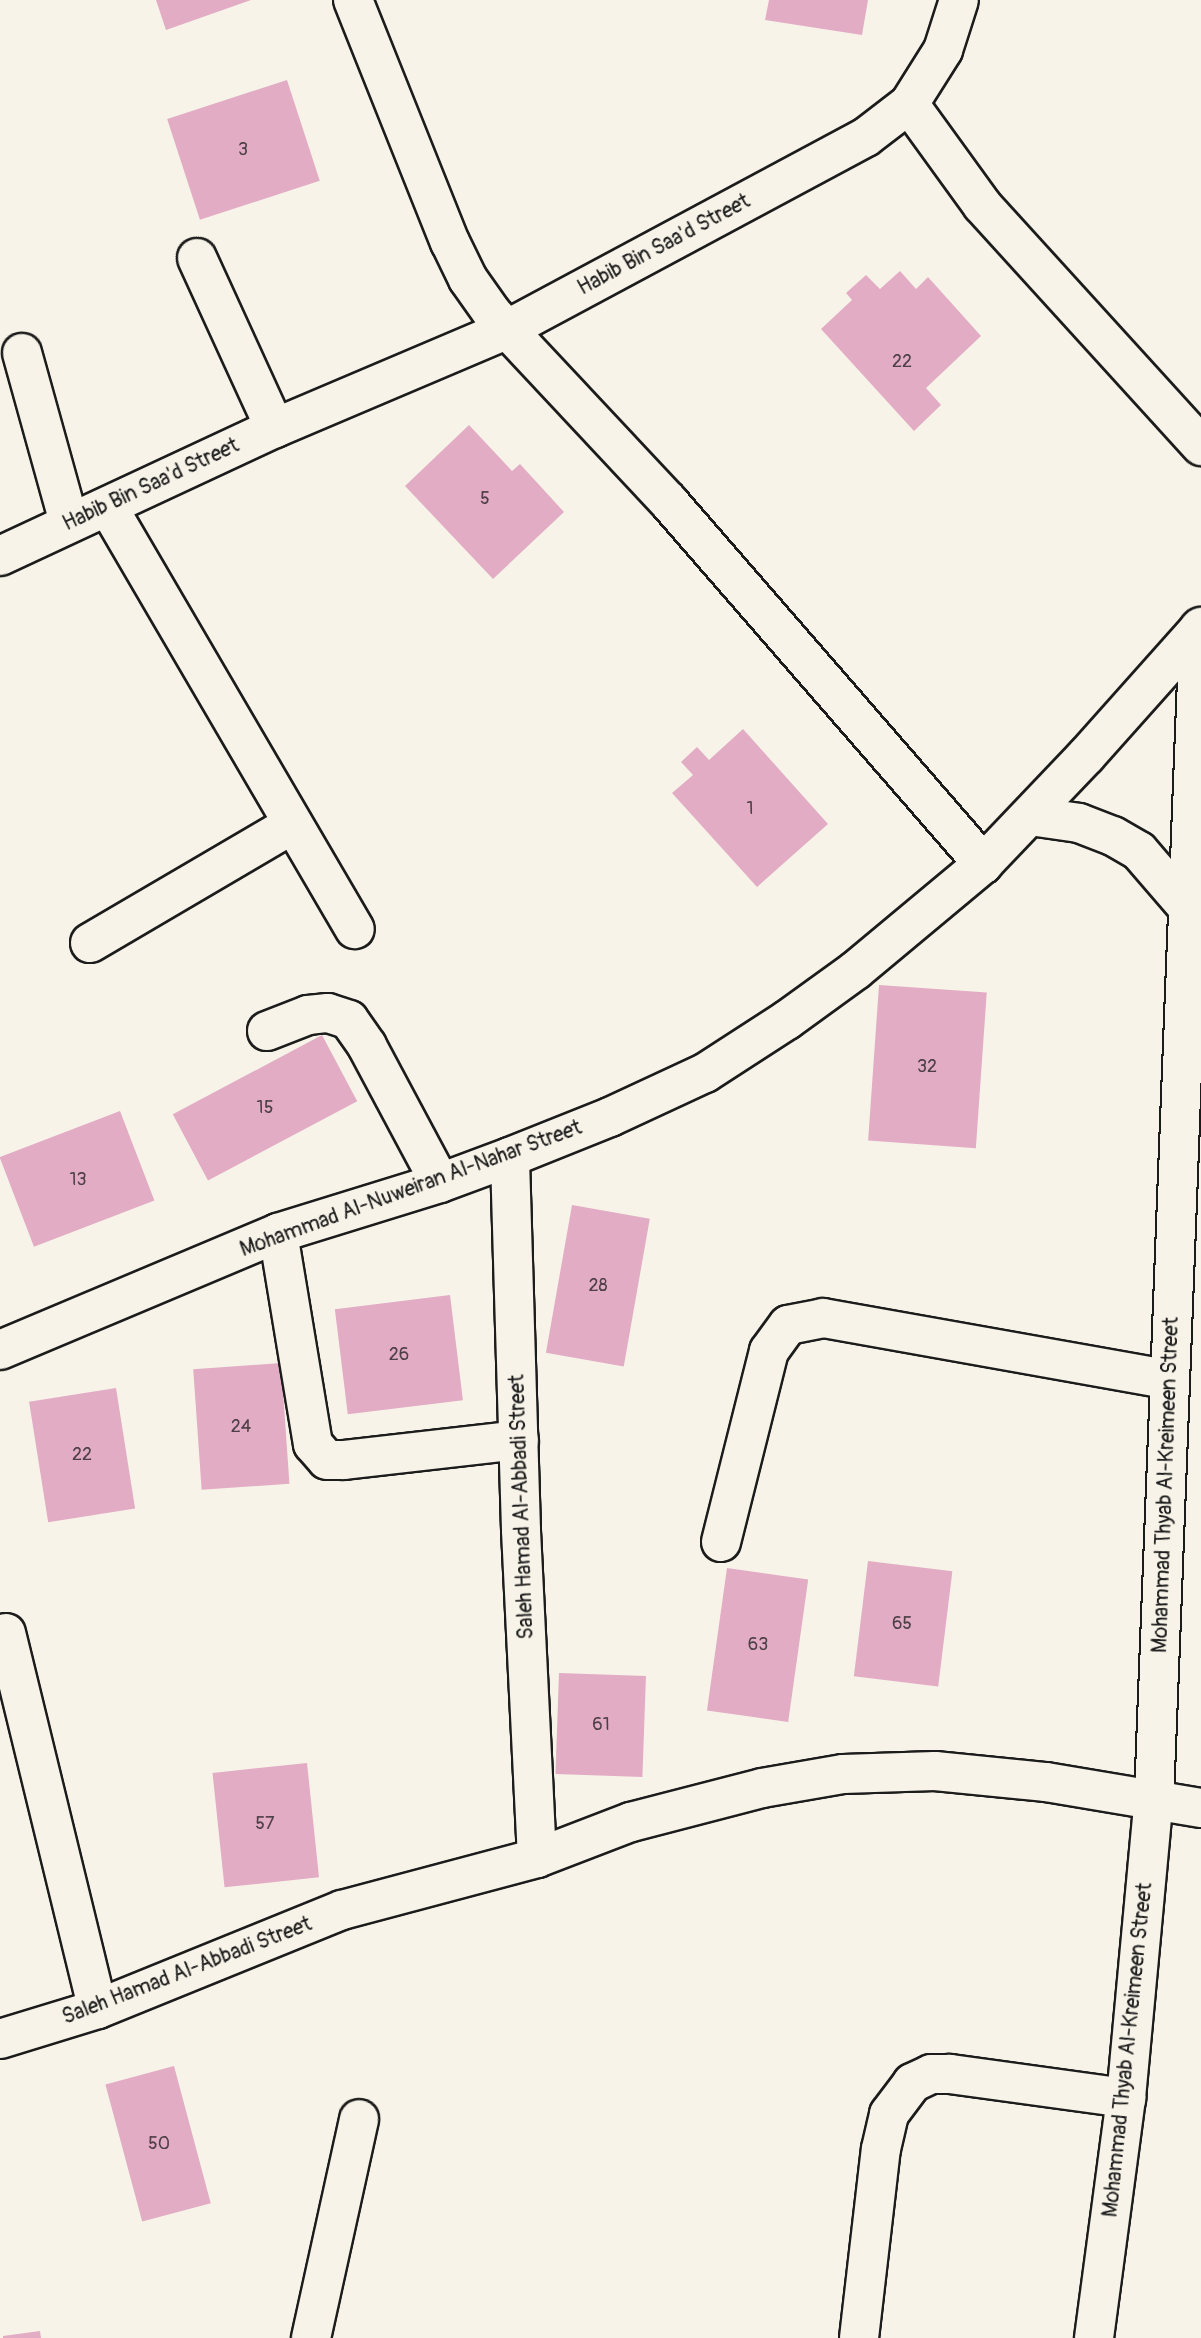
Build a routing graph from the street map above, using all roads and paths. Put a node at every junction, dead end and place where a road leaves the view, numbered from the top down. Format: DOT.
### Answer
graph roads {
  1 [pos="353,0"];
  2 [pos="959,0"];
  3 [pos="909,104"];
  4 [pos="197,258"];
  5 [pos="506,330"];
  6 [pos="22,353"];
  7 [pos="275,428"];
  8 [pos="1201,446"];
  9 [pos="107,507"];
  10 [pos="69,522"];
  11 [pos="0,556"];
  12 [pos="1200,628"];
  13 [pos="1030,816"];
  14 [pos="293,824"];
  15 [pos="983,864"];
  16 [pos="1188,908"];
  17 [pos="355,929"];
  18 [pos="90,943"];
  19 [pos="267,1031"];
  20 [pos="510,1157"];
  21 [pos="440,1183"];
  22 [pos="278,1233"];
  23 [pos="1188,1251"];
  24 [pos="0,1350"];
  25 [pos="1170,1380"];
  26 [pos="519,1440"];
  27 [pos="722,1542"];
  28 [pos="6,1633"];
  29 [pos="1154,1800"];
  30 [pos="1201,1808"];
  31 [pos="537,1858"];
  32 [pos="98,2010"];
  33 [pos="0,2039"];
  34 [pos="1126,2098"];
  35 [pos="359,2119"];
  36 [pos="311,2338"];
  37 [pos="859,2338"];
  38 [pos="1094,2338"];
  1 -- 5 [label="street"];
  2 -- 3 [label="street"];
  3 -- 5 [label="street, Habib Bin Saa'd Street"];
  3 -- 8 [label="street"];
  4 -- 7 [label="street"];
  5 -- 7 [label="street, Habib Bin Saa'd Street"];
  5 -- 15 [label="street"];
  6 -- 10 [label="street"];
  7 -- 9 [label="street, Habib Bin Saa'd Street"];
  9 -- 10 [label="street, Habib Bin Saa'd Street"];
  9 -- 14 [label="street"];
  10 -- 11 [label="street, Habib Bin Saa'd Street"];
  12 -- 13 [label="street, Mohammad Al-Nuweiran Al-Nahar Street"];
  12 -- 16 [label="street, Mohammad Thyab Al-Kreimeen Street"];
  13 -- 15 [label="street, Mohammad Al-Nuweiran Al-Nahar Street"];
  13 -- 16 [label="street"];
  14 -- 17 [label="street"];
  14 -- 18 [label="street"];
  15 -- 20 [label="street, Mohammad Al-Nuweiran Al-Nahar Street"];
  16 -- 23 [label="street, Mohammad Thyab Al-Kreimeen Street"];
  19 -- 21 [label="street"];
  20 -- 21 [label="street, Mohammad Al-Nuweiran Al-Nahar Street"];
  20 -- 26 [label="street, Saleh Hamad Al-Abbadi Street"];
  21 -- 22 [label="street, Mohammad Al-Nuweiran Al-Nahar Street"];
  22 -- 24 [label="street, Mohammad Al-Nuweiran Al-Nahar Street"];
  22 -- 26 [label="street"];
  23 -- 25 [label="street, Mohammad Thyab Al-Kreimeen Street"];
  25 -- 27 [label="street"];
  25 -- 29 [label="street, Mohammad Thyab Al-Kreimeen Street"];
  26 -- 31 [label="street, Saleh Hamad Al-Abbadi Street"];
  28 -- 32 [label="street"];
  29 -- 30 [label="street, Saleh Hamad Al-Abbadi Street"];
  29 -- 31 [label="street, Saleh Hamad Al-Abbadi Street"];
  29 -- 34 [label="street, Mohammad Thyab Al-Kreimeen Street"];
  31 -- 32 [label="street, Saleh Hamad Al-Abbadi Street"];
  32 -- 33 [label="street, Saleh Hamad Al-Abbadi Street"];
  34 -- 37 [label="street"];
  34 -- 38 [label="street, Mohammad Thyab Al-Kreimeen Street"];
  35 -- 36 [label="street"];
}
